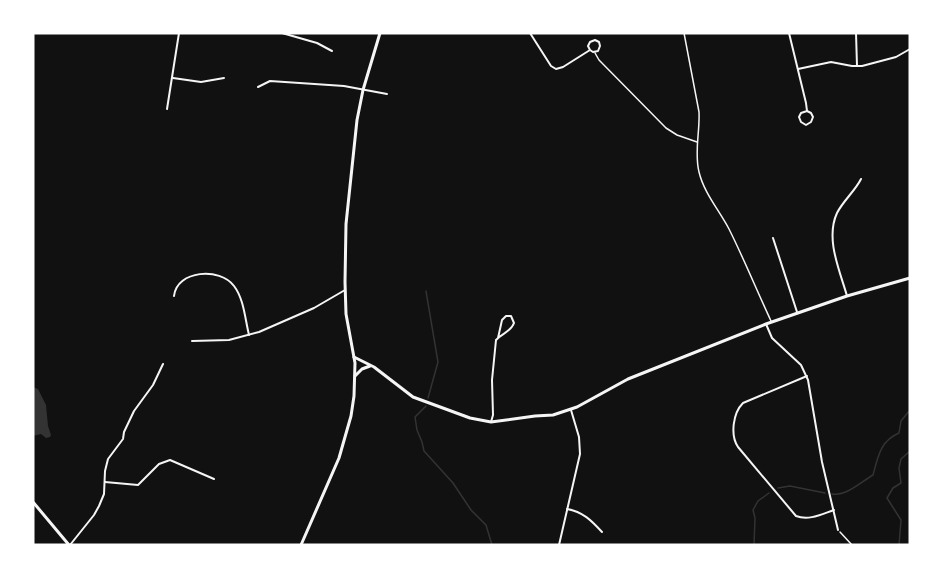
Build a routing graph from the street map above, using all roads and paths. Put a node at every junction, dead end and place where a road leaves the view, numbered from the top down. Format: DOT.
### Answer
graph roads {
  1 [pos="180,33"];
  2 [pos="282,33"];
  3 [pos="380,33"];
  4 [pos="530,33"];
  5 [pos="684,33"];
  6 [pos="789,33"];
  7 [pos="856,33"];
  8 [pos="910,49"];
  9 [pos="590,50"];
  10 [pos="332,51"];
  11 [pos="594,52"];
  12 [pos="857,66"];
  13 [pos="798,69"];
  14 [pos="172,78"];
  15 [pos="224,78"];
  16 [pos="258,87"];
  17 [pos="363,90"];
  18 [pos="387,94"];
  19 [pos="167,109"];
  20 [pos="807,111"];
  21 [pos="698,142"];
  22 [pos="861,179"];
  23 [pos="773,238"];
  24 [pos="910,278"];
  25 [pos="345,290"];
  26 [pos="847,296"];
  27 [pos="174,297"];
  28 [pos="797,313"];
  29 [pos="771,322"];
  30 [pos="766,324"];
  31 [pos="249,335"];
  32 [pos="498,338"];
  33 [pos="192,341"];
  34 [pos="354,357"];
  35 [pos="164,364"];
  36 [pos="371,366"];
  37 [pos="356,376"];
  38 [pos="807,376"];
  39 [pos="572,410"];
  40 [pos="491,422"];
  41 [pos="214,479"];
  42 [pos="105,482"];
  43 [pos="33,502"];
  44 [pos="567,509"];
  45 [pos="834,510"];
  46 [pos="838,530"];
  47 [pos="602,532"];
  48 [pos="70,545"];
  49 [pos="301,545"];
  50 [pos="559,545"];
  51 [pos="852,545"];
  1 -- 14 [label="street"];
  2 -- 10 [label="street"];
  3 -- 17 [label="street"];
  4 -- 9 [label="street"];
  5 -- 21 [label="lane"];
  6 -- 13 [label="street"];
  7 -- 12 [label="street"];
  8 -- 12 [label="street"];
  9 -- 11 [label="street"];
  9 -- 11 [label="street"];
  11 -- 21 [label="lane"];
  12 -- 13 [label="street"];
  13 -- 20 [label="street"];
  14 -- 15 [label="street"];
  14 -- 19 [label="street"];
  16 -- 17 [label="street"];
  17 -- 18 [label="street"];
  17 -- 25 [label="street"];
  20 -- 20 [label="street"];
  21 -- 29 [label="lane"];
  22 -- 26 [label="street"];
  23 -- 28 [label="street"];
  24 -- 26 [label="street"];
  25 -- 31 [label="street"];
  25 -- 34 [label="street"];
  26 -- 28 [label="street"];
  27 -- 31 [label="street"];
  28 -- 29 [label="street"];
  29 -- 30 [label="street"];
  30 -- 38 [label="street"];
  30 -- 39 [label="street"];
  31 -- 33 [label="street"];
  32 -- 32 [label="street"];
  32 -- 40 [label="street"];
  34 -- 36 [label="street"];
  34 -- 37 [label="street"];
  35 -- 42 [label="street"];
  36 -- 37 [label="street"];
  36 -- 40 [label="street"];
  37 -- 49 [label="street"];
  38 -- 45 [label="street"];
  38 -- 45 [label="street"];
  39 -- 40 [label="street"];
  39 -- 44 [label="street"];
  41 -- 42 [label="street"];
  42 -- 48 [label="street"];
  43 -- 48 [label="street"];
  44 -- 47 [label="street"];
  44 -- 50 [label="street"];
  45 -- 46 [label="street"];
  46 -- 51 [label="path"];
}
